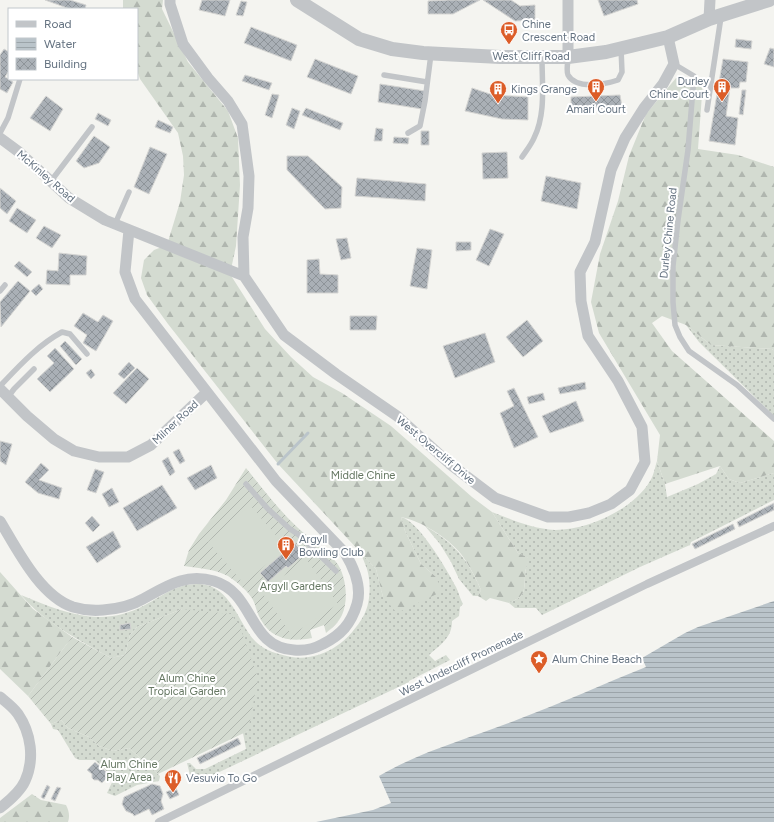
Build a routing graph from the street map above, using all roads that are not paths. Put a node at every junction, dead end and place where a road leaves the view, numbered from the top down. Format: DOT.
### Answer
graph roads {
  1 [pos="170,0"];
  2 [pos="297,0"];
  3 [pos="568,0"];
  4 [pos="710,0"];
  5 [pos="769,0"];
  6 [pos="715,17"];
  7 [pos="668,36"];
  8 [pos="621,48"];
  9 [pos="431,53"];
  10 [pos="542,56"];
  11 [pos="568,56"];
  12 [pos="674,64"];
  13 [pos="384,75"];
  14 [pos="20,80"];
  15 [pos="428,82"];
  16 [pos="707,110"];
  17 [pos="92,127"];
  18 [pos="0,133"];
  19 [pos="408,133"];
  20 [pos="0,138"];
  21 [pos="522,157"];
  22 [pos="50,181"];
  23 [pos="129,192"];
  24 [pos="115,224"];
  25 [pos="129,230"];
  26 [pos="244,276"];
  27 [pos="5,285"];
  28 [pos="0,291"];
  29 [pos="87,354"];
  30 [pos="34,369"];
  31 [pos="0,386"];
  32 [pos="4,393"];
  33 [pos="206,393"];
  34 [pos="774,419"];
  35 [pos="246,484"];
  36 [pos="0,521"];
  37 [pos="774,526"];
  38 [pos="336,571"];
  39 [pos="0,697"];
  40 [pos="0,808"];
  41 [pos="159,822"];
  1 -- 26 [label="street"];
  2 -- 9 [label="street, West Cliff Road"];
  3 -- 11 [label="street"];
  4 -- 6 [label="street"];
  5 -- 6 [label="street, West Cliff Road"];
  6 -- 7 [label="street, West Cliff Road"];
  6 -- 16 [label="lane"];
  7 -- 8 [label="street, West Cliff Road"];
  7 -- 12 [label="street"];
  8 -- 11 [label="street, West Cliff Road"];
  8 -- 11 [label="lane"];
  9 -- 10 [label="street, West Cliff Road"];
  9 -- 15 [label="lane"];
  10 -- 11 [label="street, West Cliff Road"];
  10 -- 21 [label="lane"];
  12 -- 26 [label="street, West Overcliff Drive"];
  12 -- 34 [label="lane, Durley Chine Road"];
  13 -- 15 [label="lane"];
  14 -- 18 [label="lane"];
  15 -- 19 [label="lane"];
  17 -- 22 [label="lane"];
  20 -- 22 [label="street, McKinley Road"];
  22 -- 24 [label="street, McKinley Road"];
  23 -- 24 [label="lane"];
  24 -- 25 [label="street, McKinley Road"];
  25 -- 26 [label="street, McKinley Road"];
  25 -- 33 [label="street"];
  27 -- 28 [label="lane"];
  29 -- 31 [label="lane"];
  30 -- 32 [label="lane"];
  32 -- 33 [label="street, Milner Road"];
  33 -- 36 [label="street"];
  35 -- 38 [label="lane"];
  37 -- 41 [label="street, West Undercliff Promenade"];
  39 -- 40 [label="street"];
}
